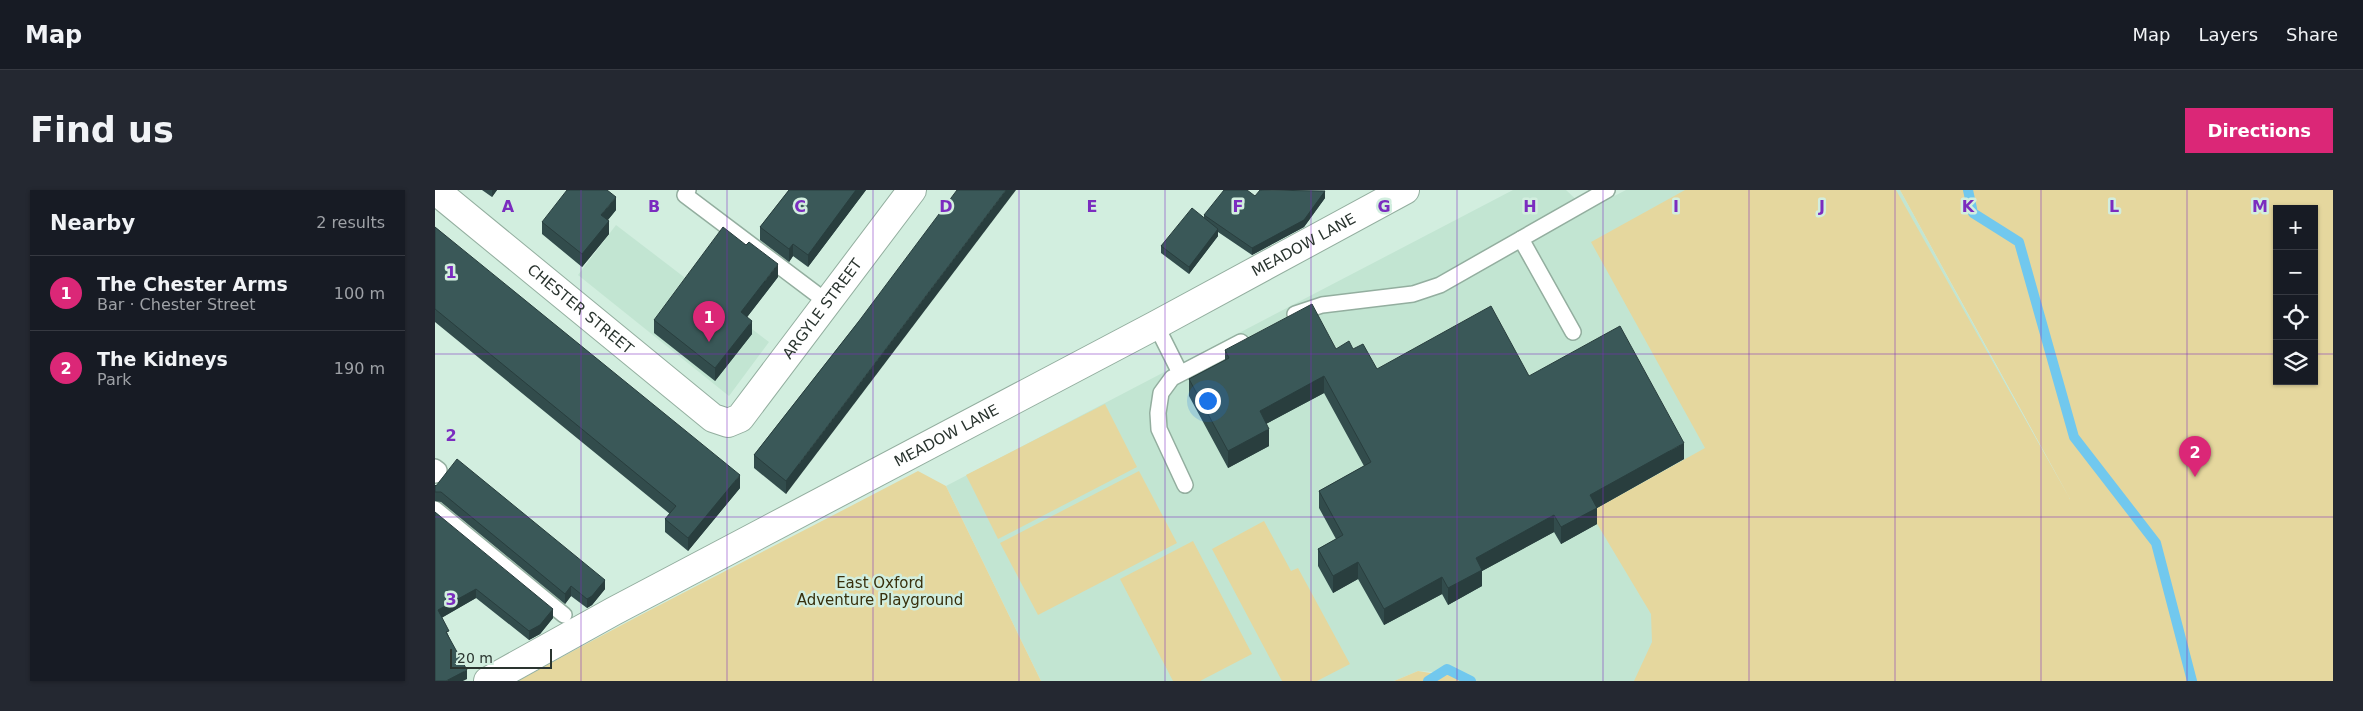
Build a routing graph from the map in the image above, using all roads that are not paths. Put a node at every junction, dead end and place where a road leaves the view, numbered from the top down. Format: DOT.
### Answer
graph roads {
  1 [pos="435,190"];
  2 [pos="688,190"];
  3 [pos="911,190"];
  4 [pos="1405,190"];
  5 [pos="1607,190"];
  6 [pos="1521,239"];
  7 [pos="827,302"];
  8 [pos="1282,321"];
  9 [pos="1156,325"];
  10 [pos="1573,332"];
  11 [pos="1257,334"];
  12 [pos="1180,373"];
  13 [pos="728,423"];
  14 [pos="435,467"];
  15 [pos="435,475"];
  16 [pos="1185,484"];
  17 [pos="435,509"];
  18 [pos="564,615"];
  19 [pos="488,681"];
  1 -- 13 [label="street, CHESTER STREET"];
  2 -- 7 [label="lane"];
  3 -- 7 [label="street, ARGYLE STREET"];
  4 -- 9 [label="street, MEADOW LANE"];
  5 -- 6 [label="lane"];
  6 -- 8 [label="lane"];
  6 -- 10 [label="lane"];
  7 -- 13 [label="street, ARGYLE STREET"];
  9 -- 12 [label="lane"];
  9 -- 19 [label="street, MEADOW LANE"];
  11 -- 12 [label="lane"];
  12 -- 16 [label="lane"];
  14 -- 15 [label="lane"];
  17 -- 18 [label="lane"];
}
